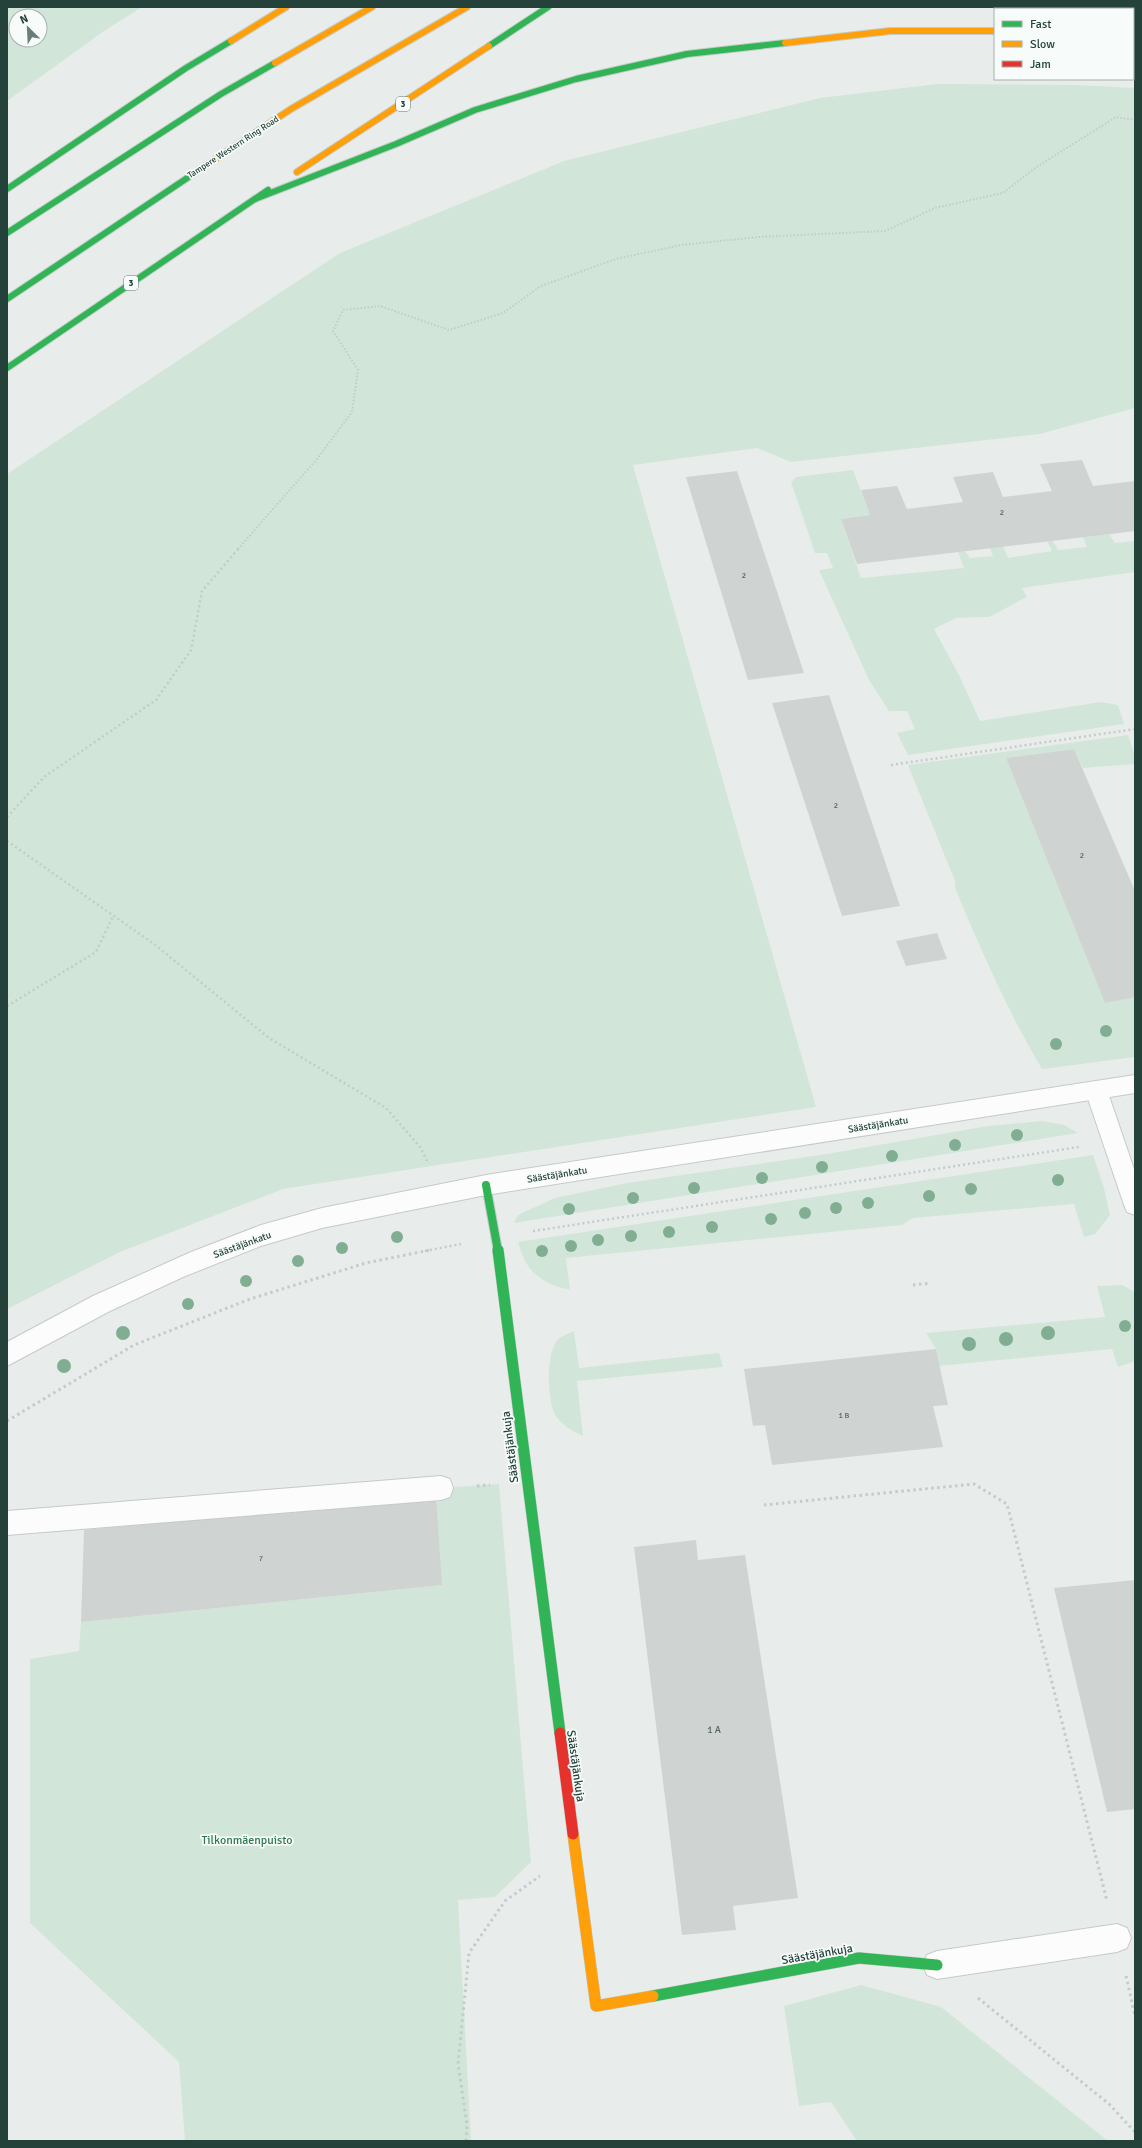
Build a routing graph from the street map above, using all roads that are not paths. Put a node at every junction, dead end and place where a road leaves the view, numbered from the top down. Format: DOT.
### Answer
graph roads {
  1 [pos="286,7"];
  2 [pos="372,7"];
  3 [pos="467,7"];
  4 [pos="548,7"];
  5 [pos="994,32"];
  6 [pos="7,189"];
  7 [pos="255,199"];
  8 [pos="7,233"];
  9 [pos="7,299"];
  10 [pos="7,368"];
  11 [pos="1135,1084"];
  12 [pos="1096,1090"];
  13 [pos="486,1185"];
  14 [pos="1135,1206"];
  15 [pos="7,1355"];
  16 [pos="441,1488"];
  17 [pos="7,1523"];
  18 [pos="1117,1938"];
  19 [pos="937,1965"];
  1 -- 6 [label="main road"];
  2 -- 8 [label="main road"];
  3 -- 9 [label="main road, Tampere Western Ring Road"];
  4 -- 7 [label="main road, 3"];
  5 -- 7 [label="main road"];
  7 -- 10 [label="main road, 3"];
  11 -- 12 [label="street, Säästäjänkatu"];
  12 -- 13 [label="street, Säästäjänkatu"];
  12 -- 14 [label="street"];
  13 -- 15 [label="street, Säästäjänkatu"];
  13 -- 19 [label="main road, Säästäjänkuja"];
  16 -- 17 [label="street"];
  18 -- 19 [label="street"];
}
